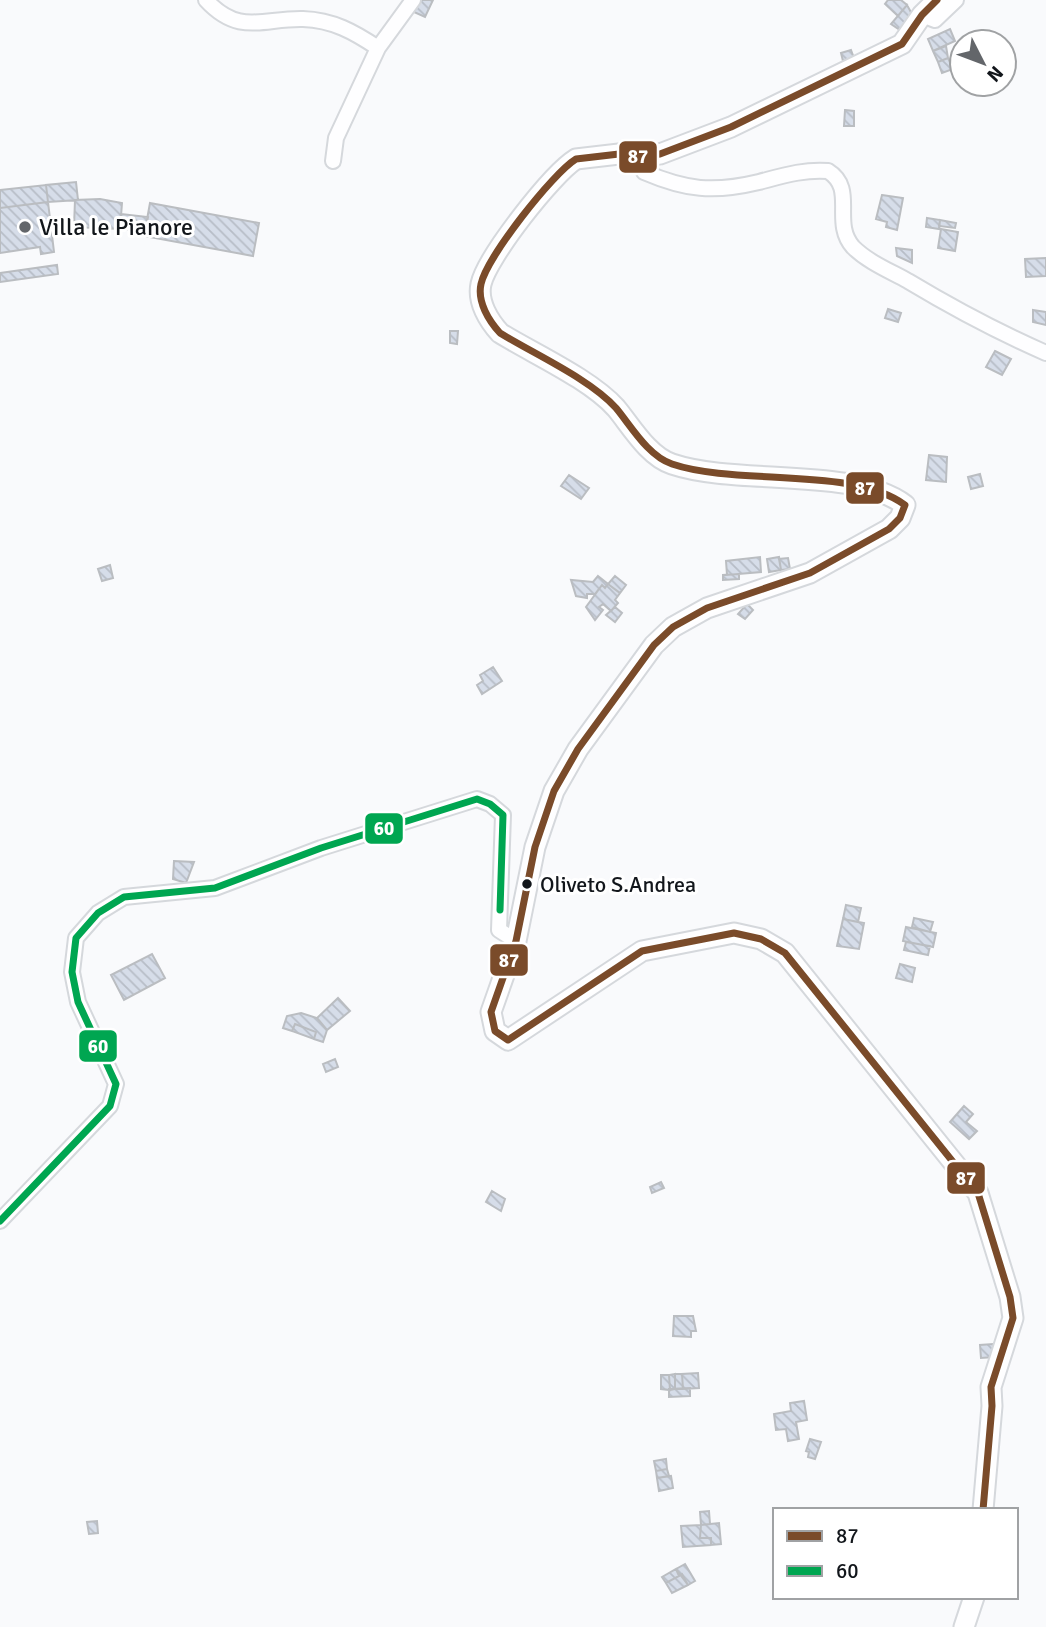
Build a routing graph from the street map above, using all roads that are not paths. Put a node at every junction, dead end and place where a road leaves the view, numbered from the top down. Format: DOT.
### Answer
graph roads {
  1 [pos="205,0"];
  2 [pos="413,0"];
  3 [pos="937,0"];
  4 [pos="956,0"];
  5 [pos="922,15"];
  6 [pos="378,48"];
  7 [pos="640,157"];
  8 [pos="333,161"];
  9 [pos="1046,353"];
  10 [pos="516,941"];
  11 [pos="0,1221"];
  12 [pos="982,1508"];
  13 [pos="973,1599"];
  14 [pos="964,1627"];
  1 -- 6 [label="street"];
  2 -- 6 [label="street"];
  3 -- 5 [label="street"];
  4 -- 5 [label="street"];
  5 -- 7 [label="street"];
  6 -- 8 [label="street"];
  7 -- 9 [label="street"];
  7 -- 10 [label="street"];
  10 -- 11 [label="street"];
  10 -- 12 [label="street"];
  13 -- 14 [label="street"];
}
